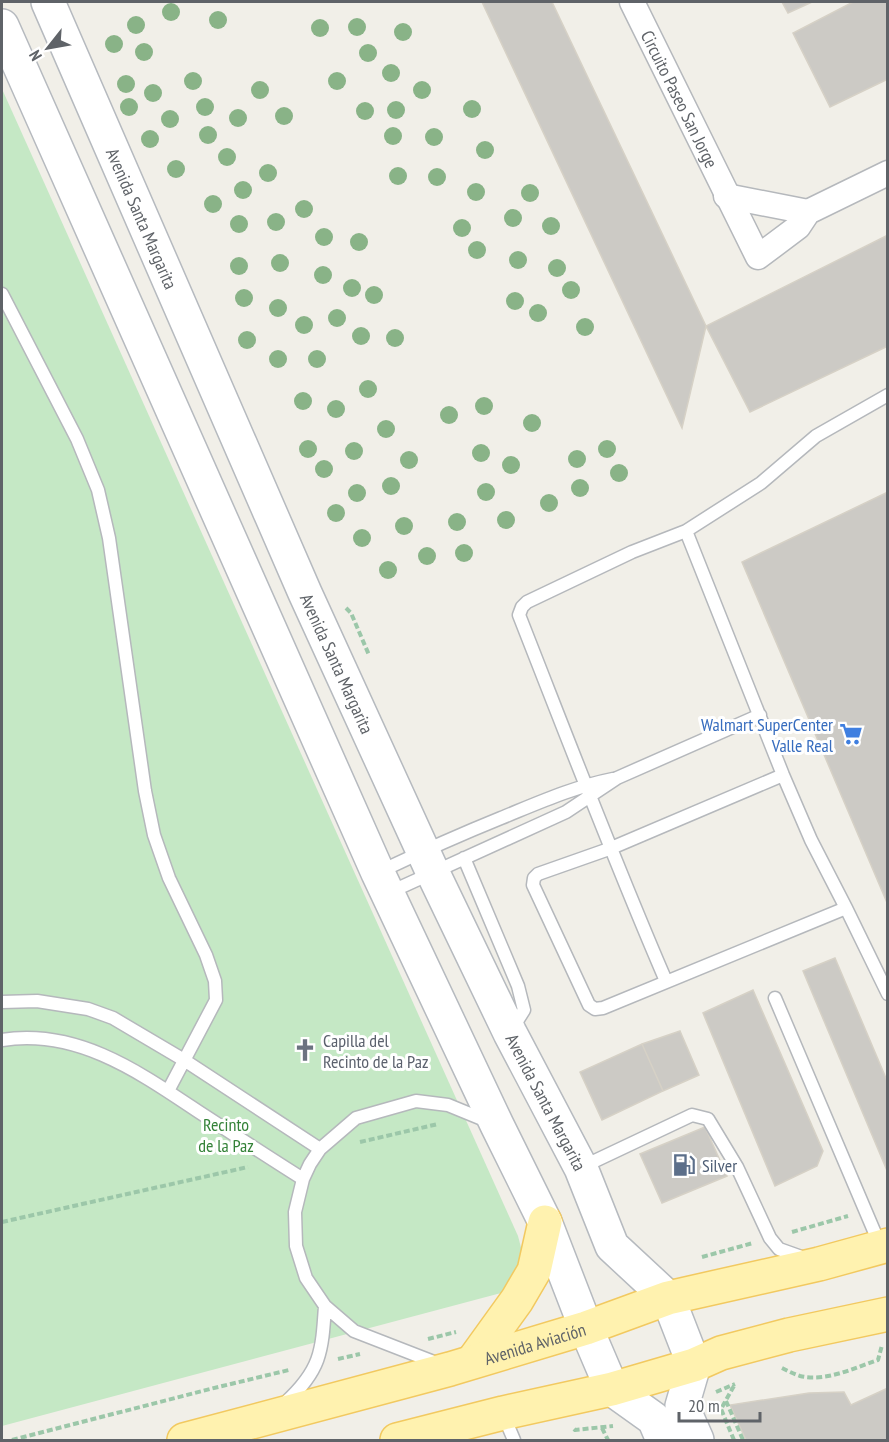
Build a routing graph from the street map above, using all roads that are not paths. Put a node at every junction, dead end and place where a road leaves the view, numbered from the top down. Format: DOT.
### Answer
graph roads {
  1 [pos="48,2"];
  2 [pos="632,2"];
  3 [pos="2,26"];
  4 [pos="69,48"];
  5 [pos="21,69"];
  6 [pos="888,173"];
  7 [pos="726,195"];
  8 [pos="808,212"];
  9 [pos="2,294"];
  10 [pos="888,395"];
  11 [pos="686,531"];
  12 [pos="760,715"];
  13 [pos="783,775"];
  14 [pos="589,790"];
  15 [pos="609,849"];
  16 [pos="464,858"];
  17 [pos="428,862"];
  18 [pos="382,883"];
  19 [pos="846,908"];
  20 [pos="666,981"];
  21 [pos="888,994"];
  22 [pos="775,998"];
  23 [pos="2,1002"];
  24 [pos="510,1033"];
  25 [pos="2,1040"];
  26 [pos="184,1060"];
  27 [pos="168,1091"];
  28 [pos="497,1125"];
  29 [pos="320,1149"];
  30 [pos="580,1168"];
  31 [pos="303,1179"];
  32 [pos="545,1222"];
  33 [pos="884,1245"];
  34 [pos="819,1264"];
  35 [pos="668,1298"];
  36 [pos="325,1306"];
  37 [pos="888,1314"];
  38 [pos="586,1328"];
  39 [pos="461,1365"];
  40 [pos="694,1365"];
  41 [pos="612,1389"];
  42 [pos="269,1417"];
  43 [pos="508,1427"];
  44 [pos="412,1438"];
  45 [pos="184,1440"];
  46 [pos="663,1440"];
  47 [pos="697,1440"];
  1 -- 4 [label="main road, Avenida Santa Margarita"];
  2 -- 7 [label="street, Circuito Paseo San Jorge"];
  3 -- 5 [label="main road"];
  4 -- 5 [label="main road"];
  4 -- 17 [label="main road, Avenida Santa Margarita"];
  5 -- 18 [label="main road"];
  6 -- 8 [label="street, Circuito Paseo San Jorge"];
  7 -- 8 [label="street"];
  7 -- 8 [label="street, Circuito Paseo San Jorge"];
  9 -- 26 [label="lane"];
  10 -- 11 [label="lane"];
  11 -- 12 [label="lane"];
  11 -- 14 [label="lane"];
  12 -- 13 [label="lane"];
  12 -- 14 [label="lane"];
  13 -- 15 [label="lane"];
  13 -- 19 [label="lane"];
  14 -- 15 [label="lane"];
  14 -- 16 [label="lane"];
  14 -- 17 [label="lane"];
  15 -- 20 [label="lane"];
  15 -- 20 [label="lane"];
  16 -- 17 [label="lane"];
  16 -- 24 [label="lane"];
  17 -- 18 [label="lane"];
  17 -- 18 [label="lane"];
  17 -- 24 [label="main road, Avenida Santa Margarita"];
  18 -- 28 [label="main road"];
  19 -- 20 [label="lane"];
  19 -- 21 [label="lane"];
  22 -- 33 [label="lane"];
  23 -- 26 [label="lane"];
  24 -- 30 [label="main road, Avenida Santa Margarita"];
  25 -- 27 [label="lane"];
  26 -- 27 [label="lane"];
  26 -- 29 [label="lane"];
  27 -- 31 [label="lane"];
  28 -- 29 [label="lane"];
  28 -- 32 [label="main road"];
  29 -- 31 [label="lane"];
  30 -- 34 [label="lane"];
  30 -- 35 [label="main road, Avenida Santa Margarita"];
  31 -- 36 [label="lane"];
  32 -- 38 [label="main road"];
  32 -- 39 [label="main road"];
  33 -- 34 [label="main road, Avenida Aviación"];
  34 -- 35 [label="main road, Avenida Aviación"];
  35 -- 38 [label="main road, Avenida Aviación"];
  35 -- 40 [label="main road"];
  36 -- 39 [label="lane"];
  36 -- 42 [label="lane"];
  37 -- 40 [label="main road"];
  38 -- 39 [label="main road, Avenida Aviación"];
  38 -- 41 [label="main road"];
  39 -- 42 [label="main road, Avenida Aviación"];
  40 -- 41 [label="main road"];
  40 -- 47 [label="main road"];
  41 -- 43 [label="main road"];
  41 -- 46 [label="main road"];
  42 -- 45 [label="main road, Avenida Aviación"];
  43 -- 44 [label="main road"];
}
